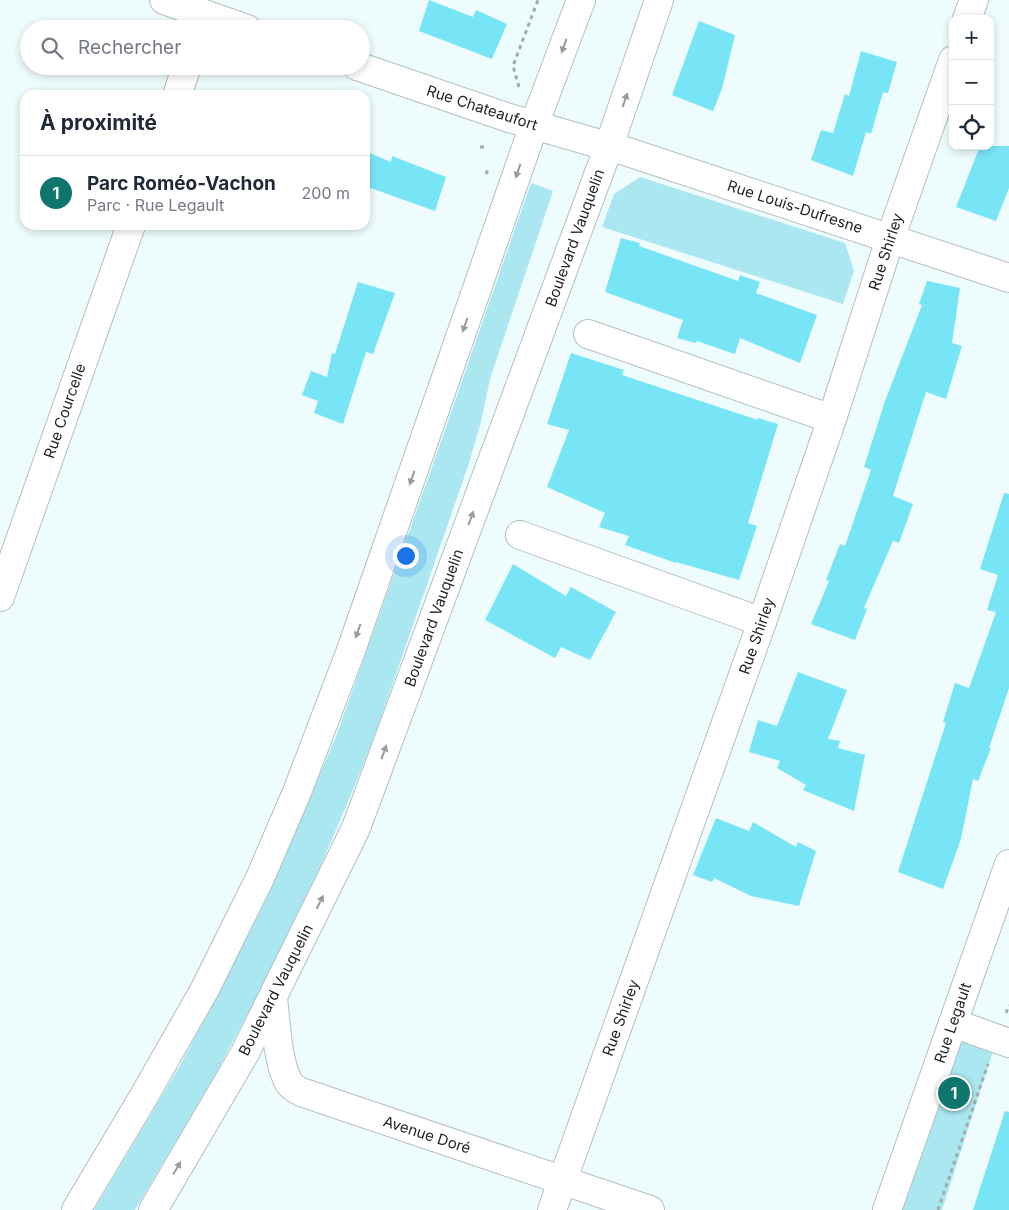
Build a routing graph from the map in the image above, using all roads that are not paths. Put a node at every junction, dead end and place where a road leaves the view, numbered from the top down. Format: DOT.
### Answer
graph roads {
  1 [pos="164,0"];
  2 [pos="581,0"];
  3 [pos="659,0"];
  4 [pos="974,0"];
  5 [pos="968,15"];
  6 [pos="199,20"];
  7 [pos="370,70"];
  8 [pos="949,71"];
  9 [pos="184,75"];
  10 [pos="179,90"];
  11 [pos="534,125"];
  12 [pos="609,146"];
  13 [pos="129,230"];
  14 [pos="890,239"];
  15 [pos="1009,278"];
  16 [pos="588,334"];
  17 [pos="832,419"];
  18 [pos="520,534"];
  19 [pos="0,598"];
  20 [pos="762,622"];
  21 [pos="1009,864"];
  22 [pos="273,998"];
  23 [pos="953,1023"];
  24 [pos="1003,1041"];
  25 [pos="563,1180"];
  26 [pos="76,1210"];
  27 [pos="152,1210"];
  28 [pos="552,1210"];
  29 [pos="650,1210"];
  30 [pos="887,1210"];
  1 -- 6 [label="street"];
  2 -- 11 [label="street, one-way"];
  12 -- 3 [label="street, Boulevard Vauquelin, one-way"];
  4 -- 5 [label="street"];
  7 -- 11 [label="street, Rue Chateaufort"];
  8 -- 14 [label="street, Rue Shirley"];
  9 -- 10 [label="street"];
  11 -- 12 [label="street, Rue Chateaufort"];
  11 -- 26 [label="street, one-way"];
  12 -- 14 [label="street, Rue Louis-Dufresne"];
  22 -- 12 [label="street, Boulevard Vauquelin, one-way"];
  13 -- 19 [label="street, Rue Courcelle"];
  14 -- 15 [label="street, Rue Louis-Dufresne"];
  14 -- 17 [label="street, Rue Shirley"];
  16 -- 17 [label="street"];
  17 -- 20 [label="street, Rue Shirley"];
  18 -- 20 [label="street"];
  20 -- 25 [label="street, Rue Shirley"];
  21 -- 23 [label="street, Rue Legault"];
  22 -- 25 [label="street, Avenue Doré"];
  27 -- 22 [label="street, Boulevard Vauquelin, one-way"];
  23 -- 24 [label="street"];
  23 -- 30 [label="street, Rue Legault"];
  25 -- 28 [label="street, Rue Shirley"];
  25 -- 29 [label="street, Avenue Doré"];
}
